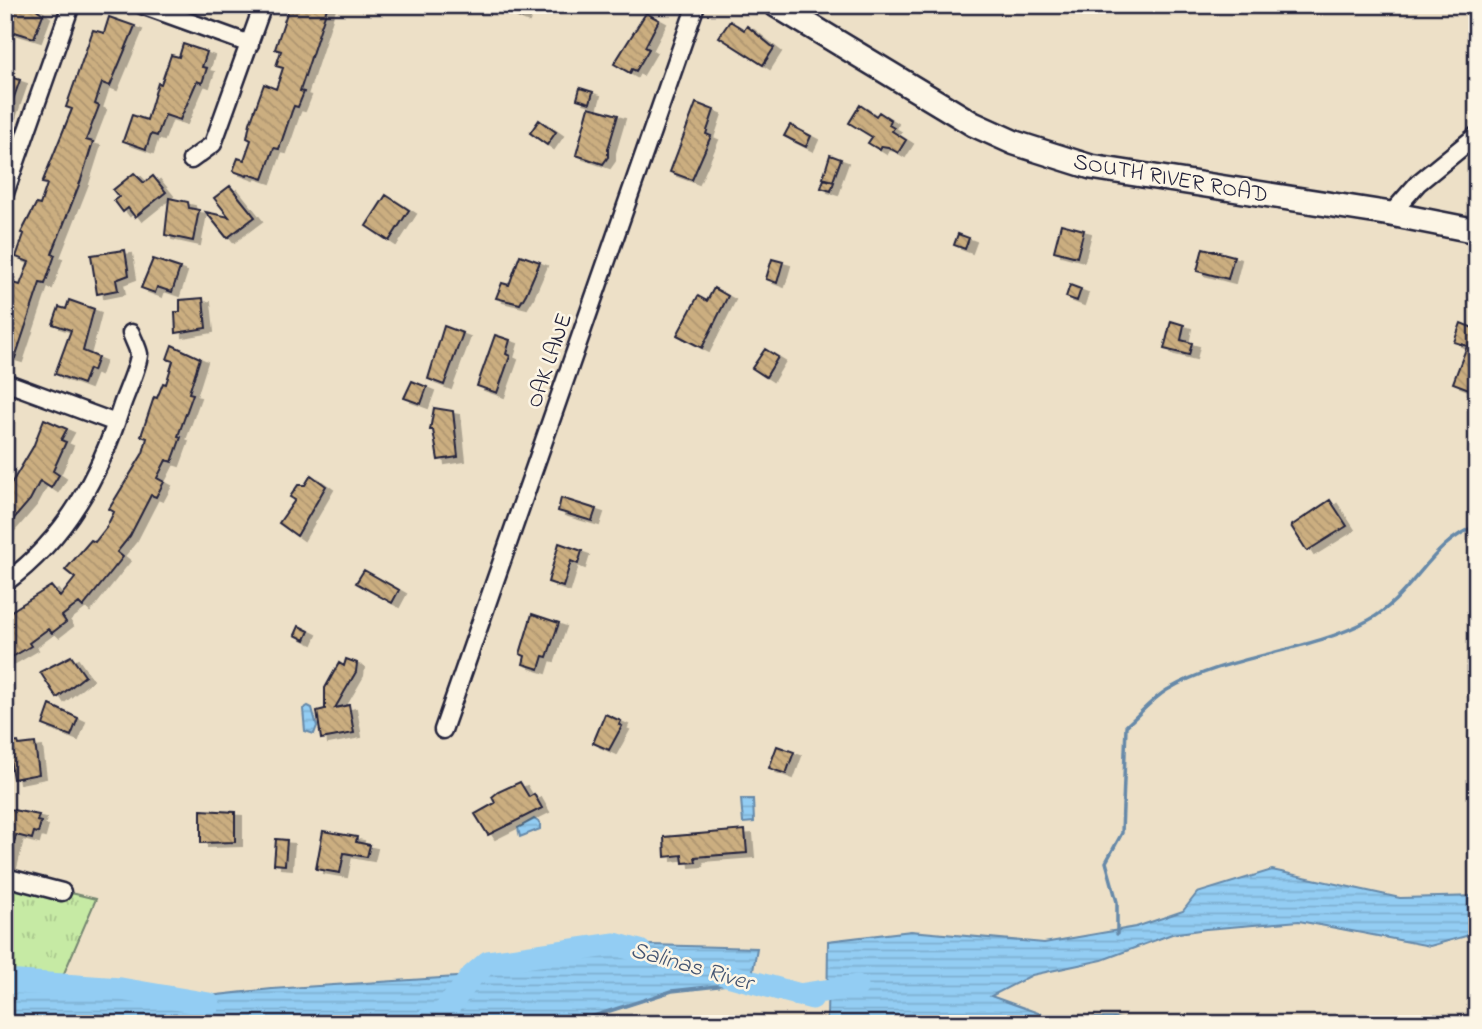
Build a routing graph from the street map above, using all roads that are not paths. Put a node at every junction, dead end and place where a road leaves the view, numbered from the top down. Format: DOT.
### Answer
graph roads {
  1 [pos="71,5"];
  2 [pos="142,5"];
  3 [pos="263,5"];
  4 [pos="696,5"];
  5 [pos="776,5"];
  6 [pos="250,44"];
  7 [pos="1477,135"];
  8 [pos="13,150"];
  9 [pos="191,160"];
  10 [pos="5,193"];
  11 [pos="1391,214"];
  12 [pos="1477,231"];
  13 [pos="131,334"];
  14 [pos="5,382"];
  15 [pos="116,423"];
  16 [pos="5,583"];
  17 [pos="443,730"];
  18 [pos="5,877"];
  19 [pos="62,892"];
  1 -- 8 [label="street"];
  2 -- 6 [label="street"];
  3 -- 6 [label="street"];
  4 -- 17 [label="street, OAK LANE"];
  5 -- 11 [label="main road, SOUTH RIVER ROAD"];
  6 -- 9 [label="street"];
  7 -- 11 [label="street"];
  8 -- 10 [label="street"];
  11 -- 12 [label="main road, SOUTH RIVER ROAD"];
  13 -- 15 [label="street"];
  14 -- 15 [label="street"];
  15 -- 16 [label="street"];
  18 -- 19 [label="street"];
}
